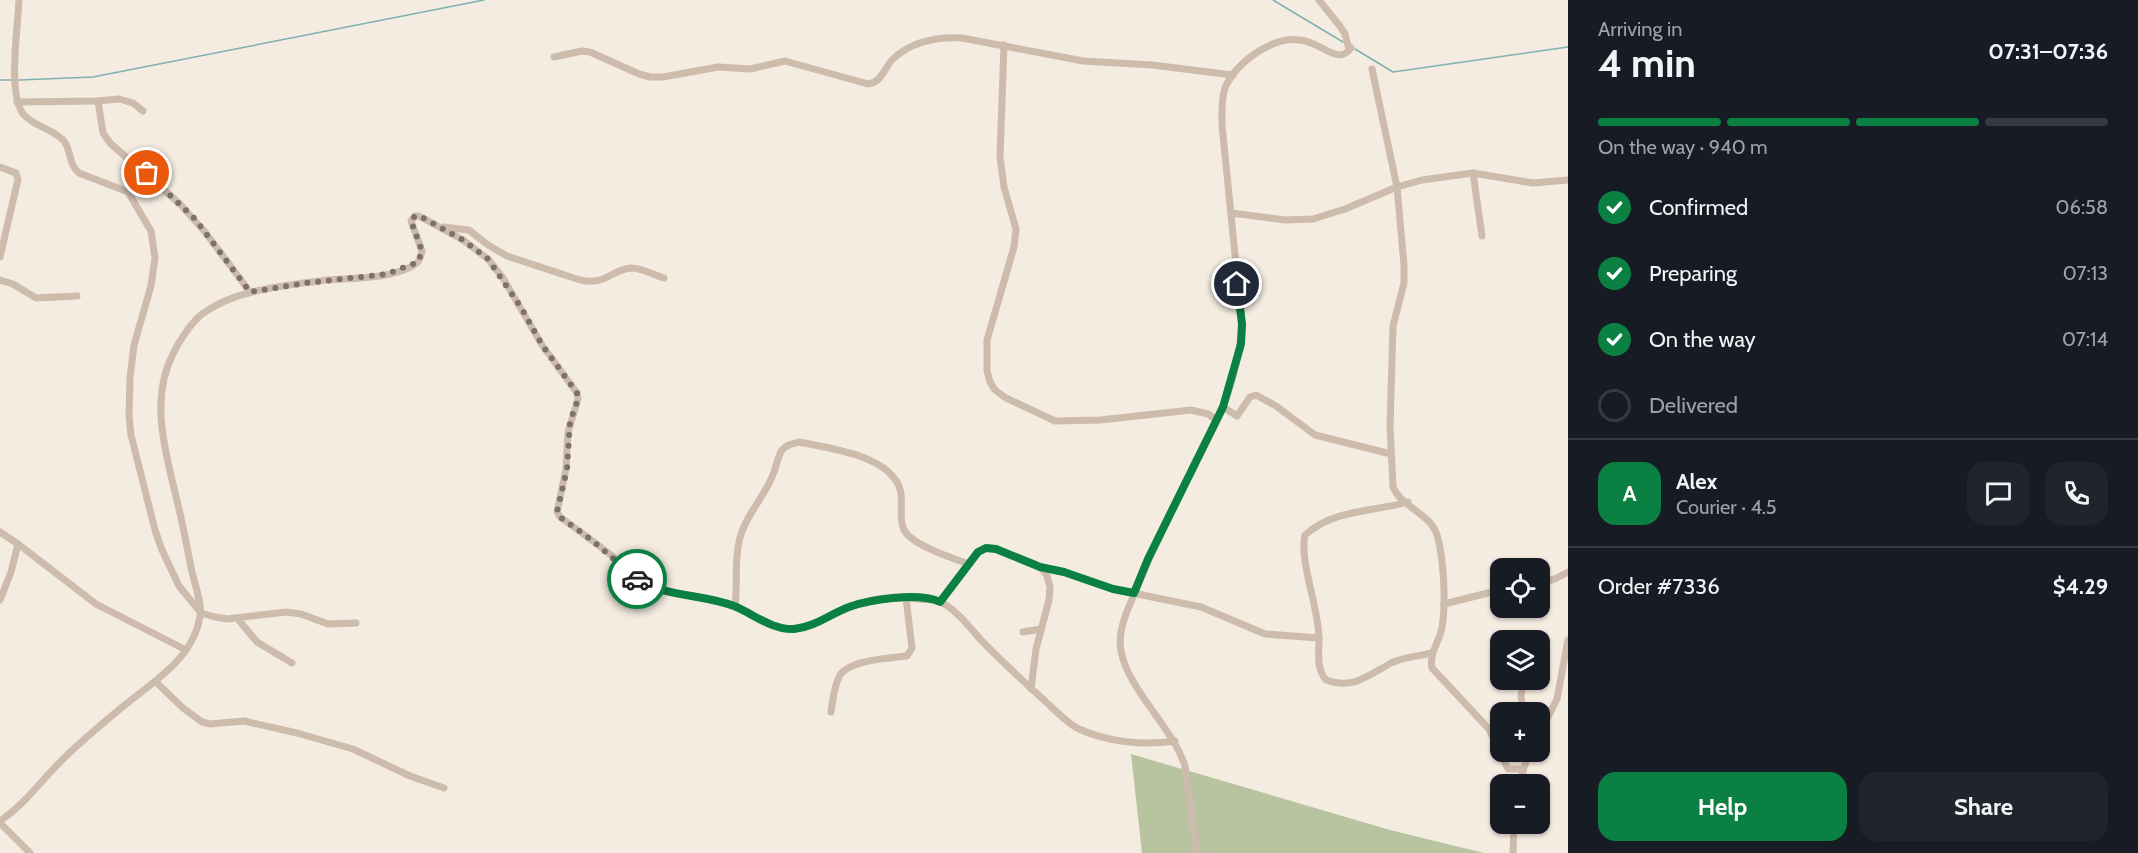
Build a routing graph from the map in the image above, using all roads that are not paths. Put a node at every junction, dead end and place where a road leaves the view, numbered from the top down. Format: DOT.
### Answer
graph roads {
  1 [pos="19,0"];
  2 [pos="1319,0"];
  3 [pos="1004,45"];
  4 [pos="554,57"];
  5 [pos="1372,69"];
  6 [pos="1233,75"];
  7 [pos="98,101"];
  8 [pos="17,102"];
  9 [pos="143,111"];
  10 [pos="0,167"];
  11 [pos="1473,173"];
  12 [pos="1568,180"];
  13 [pos="1396,188"];
  14 [pos="1231,213"];
  15 [pos="441,227"];
  16 [pos="1482,236"];
  17 [pos="0,257"];
  18 [pos="664,278"];
  19 [pos="0,280"];
  20 [pos="250,292"];
  21 [pos="77,296"];
  22 [pos="1223,407"];
  23 [pos="1217,420"];
  24 [pos="1391,453"];
  25 [pos="1408,502"];
  26 [pos="0,532"];
  27 [pos="18,544"];
  28 [pos="969,564"];
  29 [pos="1040,567"];
  30 [pos="1568,572"];
  31 [pos="1550,580"];
  32 [pos="1490,592"];
  33 [pos="1134,593"];
  34 [pos="906,598"];
  35 [pos="0,600"];
  36 [pos="940,602"];
  37 [pos="1444,604"];
  38 [pos="735,606"];
  39 [pos="201,613"];
  40 [pos="237,618"];
  41 [pos="356,623"];
  42 [pos="1041,629"];
  43 [pos="1023,632"];
  44 [pos="1319,638"];
  45 [pos="1568,640"];
  46 [pos="186,650"];
  47 [pos="1432,653"];
  48 [pos="292,663"];
  49 [pos="156,682"];
  50 [pos="1031,689"];
  51 [pos="831,712"];
  52 [pos="1550,713"];
  53 [pos="1175,741"];
  54 [pos="1525,762"];
  55 [pos="1522,769"];
  56 [pos="1521,774"];
  57 [pos="444,788"];
  58 [pos="0,822"];
  59 [pos="1514,834"];
  60 [pos="30,853"];
  61 [pos="1197,853"];
  62 [pos="1513,853"];
  1 -- 8 [label="street"];
  2 -- 6 [label="street"];
  3 -- 4 [label="street"];
  3 -- 6 [label="street"];
  3 -- 23 [label="street"];
  5 -- 13 [label="street"];
  6 -- 14 [label="street"];
  7 -- 8 [label="street"];
  7 -- 9 [label="street"];
  7 -- 20 [label="street"];
  8 -- 39 [label="street"];
  10 -- 17 [label="street"];
  11 -- 12 [label="street"];
  11 -- 13 [label="street"];
  11 -- 16 [label="street"];
  13 -- 14 [label="street"];
  13 -- 24 [label="street"];
  14 -- 22 [label="street"];
  15 -- 18 [label="street"];
  15 -- 20 [label="street"];
  15 -- 38 [label="street"];
  19 -- 21 [label="street"];
  20 -- 39 [label="street"];
  22 -- 23 [label="street"];
  22 -- 24 [label="street"];
  23 -- 33 [label="street"];
  24 -- 25 [label="street"];
  25 -- 37 [label="street"];
  25 -- 44 [label="street"];
  26 -- 27 [label="street"];
  27 -- 35 [label="street"];
  27 -- 46 [label="street"];
  28 -- 29 [label="street"];
  28 -- 36 [label="street"];
  28 -- 38 [label="street"];
  29 -- 33 [label="street"];
  29 -- 42 [label="street"];
  30 -- 31 [label="street"];
  32 -- 37 [label="street"];
  33 -- 44 [label="street"];
  33 -- 53 [label="street"];
  34 -- 36 [label="street"];
  34 -- 38 [label="street"];
  34 -- 51 [label="street"];
  36 -- 50 [label="street"];
  37 -- 47 [label="street"];
  39 -- 40 [label="street"];
  39 -- 46 [label="street"];
  40 -- 41 [label="street"];
  40 -- 48 [label="street"];
  42 -- 43 [label="street"];
  42 -- 50 [label="street"];
  44 -- 47 [label="street"];
  45 -- 52 [label="street"];
  46 -- 49 [label="street"];
  47 -- 55 [label="street"];
  49 -- 57 [label="street"];
  49 -- 58 [label="street"];
  50 -- 53 [label="street"];
  53 -- 61 [label="street"];
  54 -- 55 [label="street"];
  55 -- 56 [label="street"];
  58 -- 60 [label="street"];
  59 -- 62 [label="street"];
}
